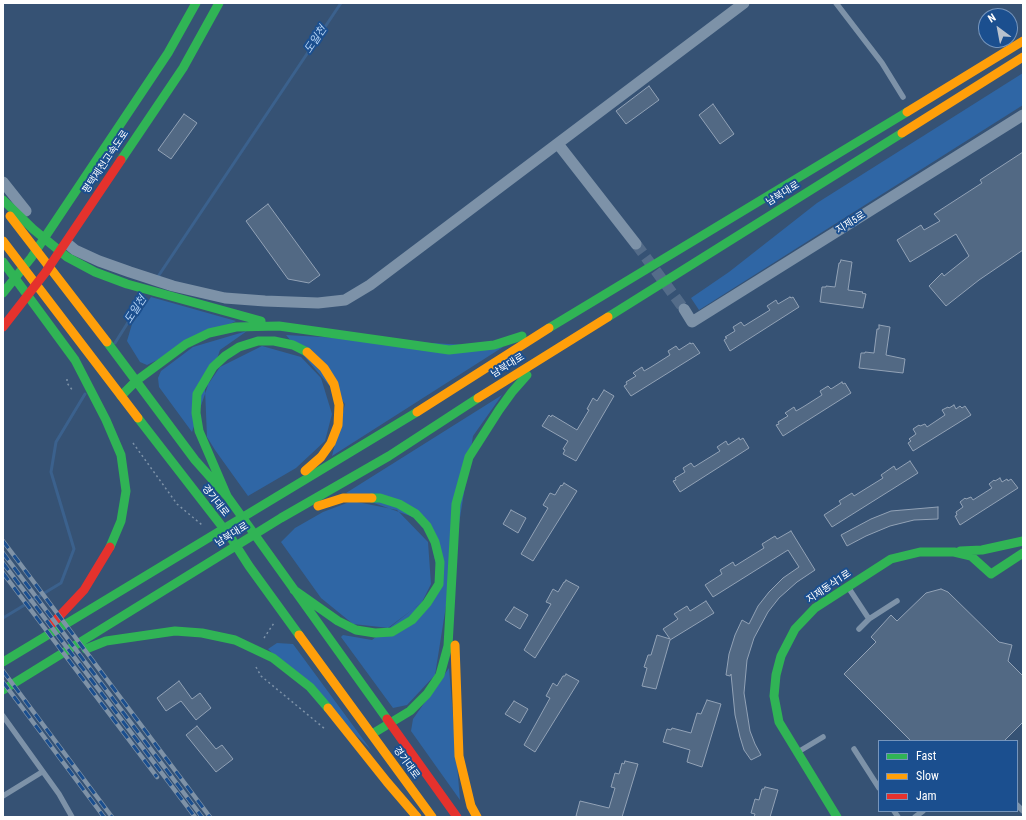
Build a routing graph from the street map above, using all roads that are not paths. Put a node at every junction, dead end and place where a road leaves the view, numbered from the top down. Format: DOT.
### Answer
graph roads {
  1 [pos="196,3"];
  2 [pos="219,3"];
  3 [pos="744,3"];
  4 [pos="836,3"];
  5 [pos="1023,41"];
  6 [pos="1023,57"];
  7 [pos="903,97"];
  8 [pos="1023,115"];
  9 [pos="558,144"];
  10 [pos="3,182"];
  11 [pos="3,200"];
  12 [pos="3,208"];
  13 [pos="3,241"];
  14 [pos="636,244"];
  15 [pos="3,262"];
  16 [pos="171,291"];
  17 [pos="3,293"];
  18 [pos="684,309"];
  19 [pos="557,323"];
  20 [pos="279,326"];
  21 [pos="3,327"];
  22 [pos="542,358"];
  23 [pos="136,381"];
  24 [pos="121,396"];
  25 [pos="227,496"];
  26 [pos="265,505"];
  27 [pos="281,518"];
  28 [pos="1023,541"];
  29 [pos="954,552"];
  30 [pos="1023,553"];
  31 [pos="452,584"];
  32 [pos="848,587"];
  33 [pos="294,590"];
  34 [pos="897,601"];
  35 [pos="869,619"];
  36 [pos="859,629"];
  37 [pos="32,644"];
  38 [pos="3,662"];
  39 [pos="46,664"];
  40 [pos="3,690"];
  41 [pos="3,716"];
  42 [pos="389,723"];
  43 [pos="372,734"];
  44 [pos="823,737"];
  45 [pos="854,749"];
  46 [pos="798,752"];
  47 [pos="42,772"];
  48 [pos="878,786"];
  49 [pos="3,796"];
  50 [pos="72,817"];
  51 [pos="417,817"];
  52 [pos="432,817"];
  53 [pos="457,817"];
  54 [pos="477,817"];
  55 [pos="837,817"];
  1 -- 17 [label="main road, 평택제천고속도로"];
  2 -- 21 [label="main road, 평택제천고속도로"];
  3 -- 9 [label="street"];
  4 -- 7 [label="lane"];
  5 -- 19 [label="main road, 남북대로"];
  6 -- 22 [label="main road, 남북대로"];
  8 -- 18 [label="street, 지제5로"];
  9 -- 14 [label="street"];
  9 -- 16 [label="street"];
  10 -- 16 [label="street"];
  11 -- 16 [label="main road"];
  12 -- 23 [label="main road, 경기대로"];
  13 -- 24 [label="main road, 경기대로"];
  15 -- 37 [label="main road"];
  16 -- 20 [label="main road"];
  19 -- 20 [label="main road"];
  19 -- 26 [label="main road, 남북대로"];
  20 -- 23 [label="main road"];
  22 -- 27 [label="main road, 남북대로"];
  22 -- 31 [label="main road"];
  23 -- 24 [label="main road"];
  23 -- 25 [label="main road, 경기대로"];
  24 -- 43 [label="main road, 경기대로"];
  25 -- 26 [label="main road"];
  25 -- 33 [label="main road, 경기대로"];
  26 -- 37 [label="main road, 남북대로"];
  27 -- 33 [label="main road"];
  27 -- 39 [label="main road, 남북대로"];
  28 -- 29 [label="main road"];
  29 -- 30 [label="main road, 지제동삭1로"];
  29 -- 32 [label="main road, 지제동삭1로"];
  31 -- 42 [label="main road"];
  31 -- 54 [label="main road"];
  32 -- 35 [label="lane"];
  32 -- 46 [label="main road, 지제동삭1로"];
  33 -- 42 [label="main road, 경기대로"];
  34 -- 35 [label="lane"];
  35 -- 36 [label="lane"];
  37 -- 38 [label="main road, 남북대로"];
  39 -- 40 [label="main road, 남북대로"];
  39 -- 51 [label="main road"];
  41 -- 47 [label="lane"];
  42 -- 43 [label="main road"];
  42 -- 53 [label="main road, 경기대로"];
  43 -- 52 [label="main road, 경기대로"];
  44 -- 46 [label="lane"];
  45 -- 48 [label="lane"];
  46 -- 55 [label="main road, 지제동삭1로"];
  47 -- 49 [label="lane"];
  47 -- 50 [label="lane"];
}
